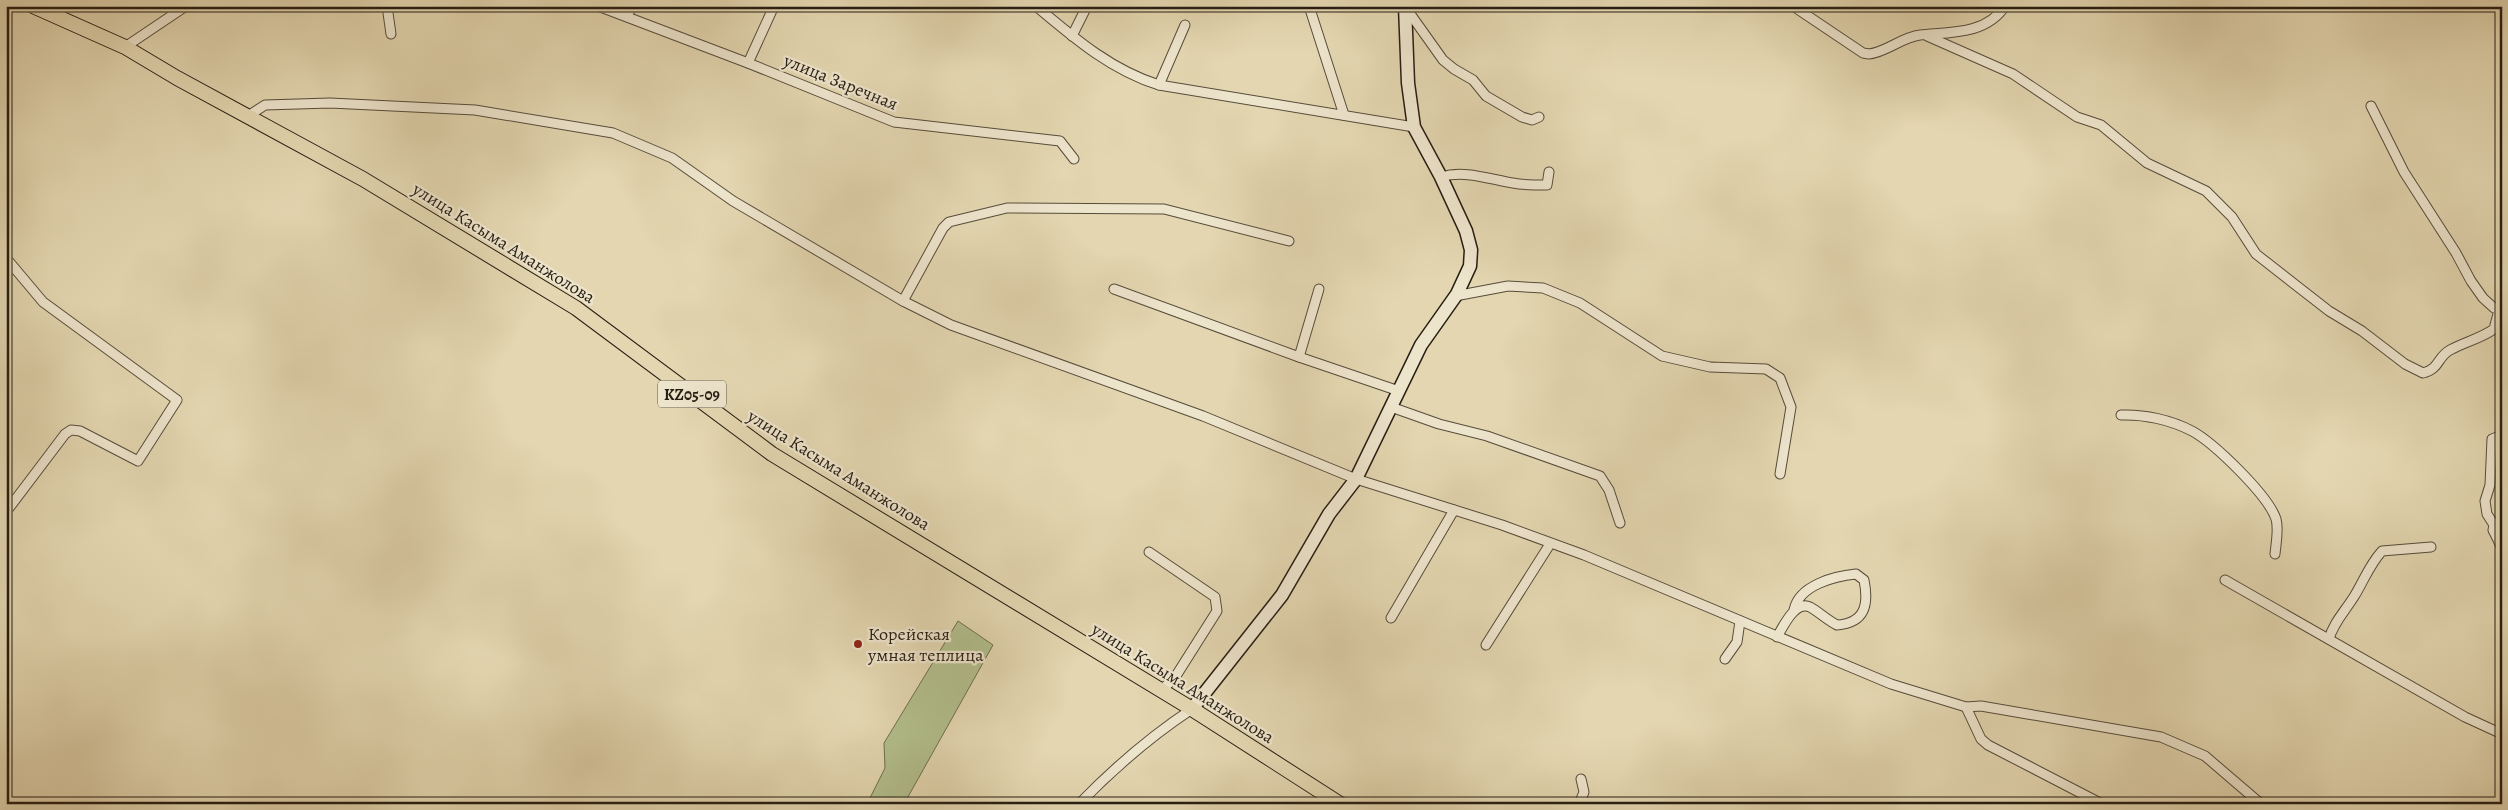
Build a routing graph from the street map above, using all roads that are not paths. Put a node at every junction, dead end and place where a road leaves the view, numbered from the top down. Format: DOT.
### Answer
graph roads {
  1 [pos="32,6"];
  2 [pos="186,6"];
  3 [pos="387,6"];
  4 [pos="598,6"];
  5 [pos="632,6"];
  6 [pos="774,6"];
  7 [pos="1036,6"];
  8 [pos="1087,6"];
  9 [pos="1309,6"];
  10 [pos="1793,6"];
  11 [pos="2004,6"];
  12 [pos="1405,7"];
  13 [pos="627,16"];
  14 [pos="1184,25"];
  15 [pos="391,34"];
  16 [pos="1072,36"];
  17 [pos="1927,36"];
  18 [pos="125,48"];
  19 [pos="748,63"];
  20 [pos="1158,85"];
  21 [pos="2371,106"];
  22 [pos="1344,115"];
  23 [pos="248,116"];
  24 [pos="1538,117"];
  25 [pos="1414,127"];
  26 [pos="1074,159"];
  27 [pos="1549,172"];
  28 [pos="1441,177"];
  29 [pos="1288,241"];
  30 [pos="6,258"];
  31 [pos="1318,288"];
  32 [pos="1114,289"];
  33 [pos="1455,296"];
  34 [pos="903,302"];
  35 [pos="2499,311"];
  36 [pos="1299,357"];
  37 [pos="1399,391"];
  38 [pos="1391,408"];
  39 [pos="2121,415"];
  40 [pos="2502,435"];
  41 [pos="1780,474"];
  42 [pos="1356,479"];
  43 [pos="1454,510"];
  44 [pos="6,512"];
  45 [pos="1620,523"];
  46 [pos="2498,526"];
  47 [pos="1550,544"];
  48 [pos="2431,547"];
  49 [pos="2502,548"];
  50 [pos="1149,552"];
  51 [pos="2275,554"];
  52 [pos="2225,580"];
  53 [pos="1794,610"];
  54 [pos="1391,618"];
  55 [pos="1740,621"];
  56 [pos="1777,637"];
  57 [pos="2329,639"];
  58 [pos="1486,645"];
  59 [pos="1725,659"];
  60 [pos="1161,690"];
  61 [pos="1966,707"];
  62 [pos="1192,709"];
  63 [pos="2502,734"];
  64 [pos="1582,779"];
  65 [pos="1079,804"];
  66 [pos="1340,804"];
  67 [pos="1579,804"];
  68 [pos="2102,804"];
  69 [pos="2261,804"];
  1 -- 18 [label="main road, улица Касыма Аманжолова / KZ05-09"];
  2 -- 18 [label="street"];
  3 -- 15 [label="street"];
  4 -- 13 [label="street, улица Заречная"];
  5 -- 13 [label="street"];
  6 -- 19 [label="street"];
  7 -- 16 [label="street"];
  8 -- 16 [label="street"];
  9 -- 22 [label="street"];
  10 -- 17 [label="street"];
  11 -- 17 [label="street"];
  12 -- 24 [label="street"];
  12 -- 25 [label="street"];
  13 -- 19 [label="street, улица Заречная"];
  14 -- 20 [label="street"];
  16 -- 20 [label="street"];
  17 -- 35 [label="street"];
  18 -- 23 [label="main road, улица Касыма Аманжолова / KZ05-09"];
  19 -- 26 [label="street, улица Заречная"];
  20 -- 22 [label="street"];
  21 -- 35 [label="street"];
  22 -- 25 [label="street"];
  23 -- 34 [label="street"];
  23 -- 60 [label="main road, улица Касыма Аманжолова / KZ05-09"];
  25 -- 28 [label="street"];
  27 -- 28 [label="street"];
  28 -- 33 [label="street"];
  29 -- 34 [label="street"];
  30 -- 44 [label="street"];
  31 -- 36 [label="street"];
  32 -- 36 [label="street"];
  33 -- 37 [label="street"];
  33 -- 41 [label="street"];
  34 -- 42 [label="street"];
  36 -- 37 [label="street"];
  37 -- 38 [label="street"];
  38 -- 42 [label="street"];
  38 -- 45 [label="street"];
  39 -- 51 [label="street"];
  40 -- 46 [label="street"];
  42 -- 43 [label="street"];
  42 -- 62 [label="street"];
  43 -- 47 [label="street"];
  43 -- 54 [label="street"];
  46 -- 49 [label="street"];
  47 -- 55 [label="street"];
  47 -- 58 [label="street"];
  48 -- 57 [label="street"];
  50 -- 60 [label="street"];
  52 -- 57 [label="street"];
  53 -- 53 [label="street"];
  53 -- 56 [label="street"];
  55 -- 56 [label="street"];
  55 -- 59 [label="street"];
  56 -- 61 [label="street"];
  57 -- 63 [label="street"];
  60 -- 62 [label="main road, улица Касыма Аманжолова / KZ05-09"];
  61 -- 68 [label="street"];
  61 -- 69 [label="street"];
  62 -- 65 [label="street"];
  62 -- 66 [label="main road, улица Касыма Аманжолова / KZ05-09"];
  64 -- 67 [label="street"];
}
